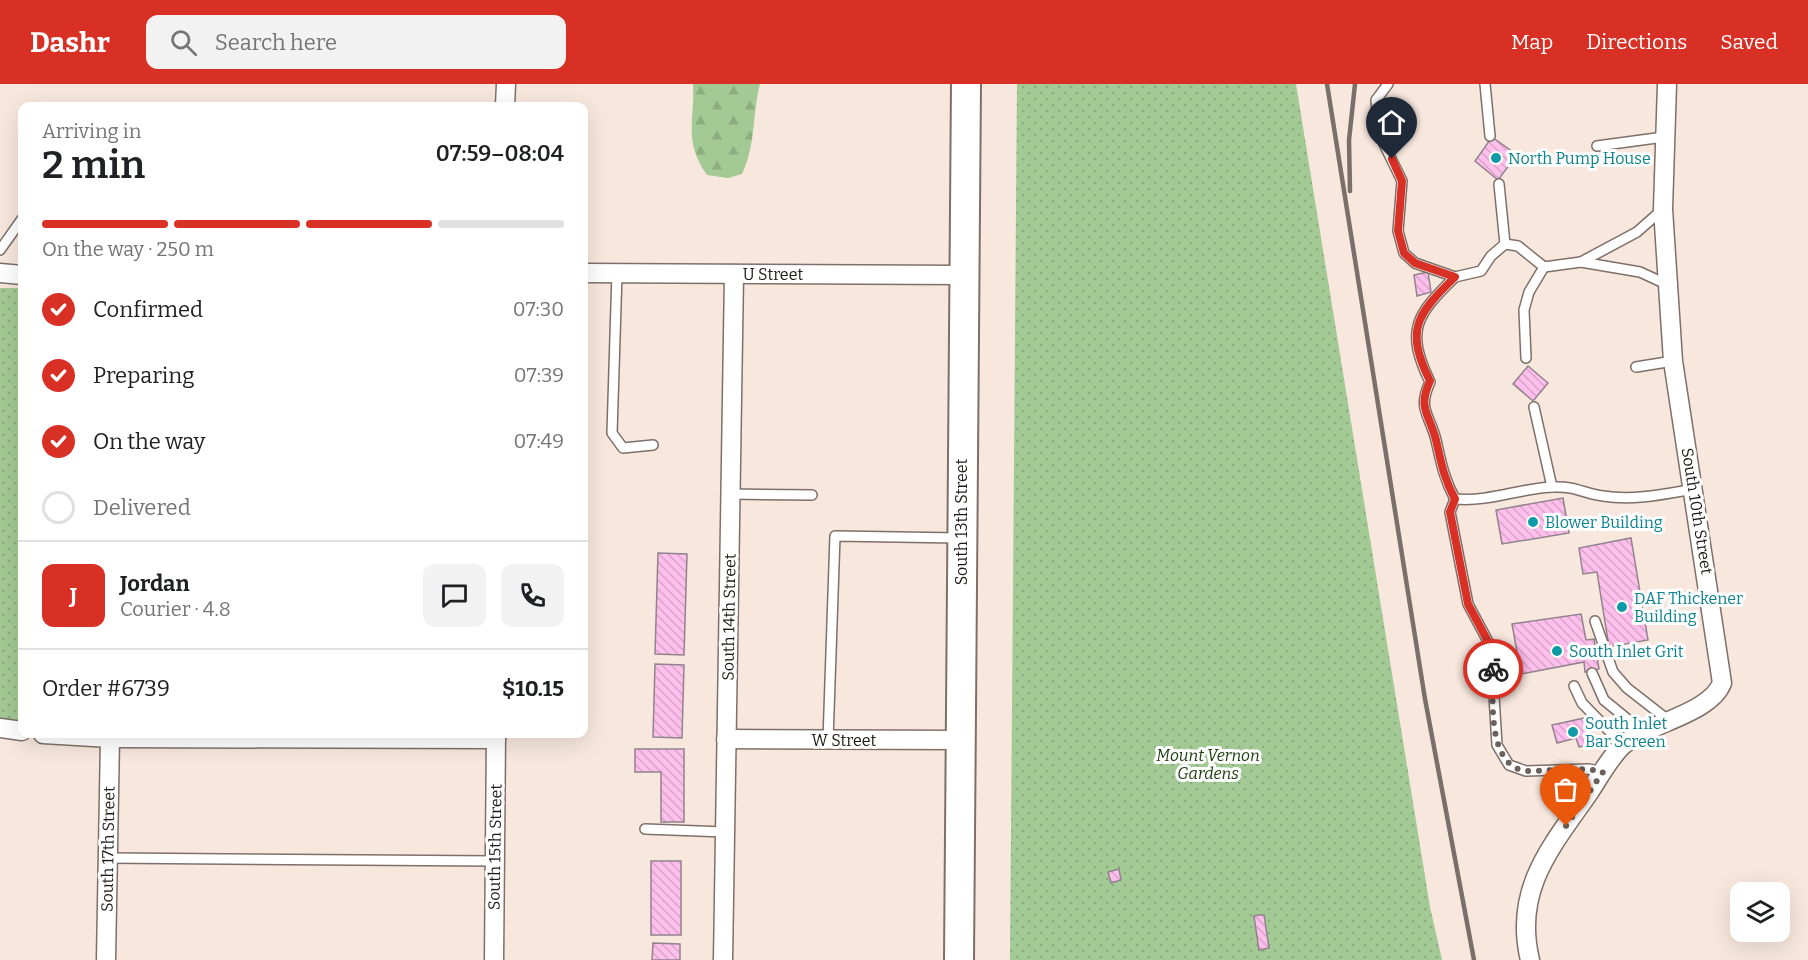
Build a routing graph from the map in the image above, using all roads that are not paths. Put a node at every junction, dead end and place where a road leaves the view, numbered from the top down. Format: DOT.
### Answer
graph roads {
  1 [pos="506,84"];
  2 [pos="966,84"];
  3 [pos="1388,84"];
  4 [pos="1485,84"];
  5 [pos="1667,84"];
  6 [pos="505,102"];
  7 [pos="1490,136"];
  8 [pos="1664,137"];
  9 [pos="1597,146"];
  10 [pos="1499,184"];
  11 [pos="1663,209"];
  12 [pos="18,225"];
  13 [pos="1504,244"];
  14 [pos="0,250"];
  15 [pos="1581,262"];
  16 [pos="1544,267"];
  17 [pos="0,273"];
  18 [pos="588,273"];
  19 [pos="616,273"];
  20 [pos="734,274"];
  21 [pos="18,275"];
  22 [pos="963,275"];
  23 [pos="1455,277"];
  24 [pos="1666,284"];
  25 [pos="1526,358"];
  26 [pos="1673,361"];
  27 [pos="1636,367"];
  28 [pos="1534,406"];
  29 [pos="653,446"];
  30 [pos="1552,487"];
  31 [pos="1694,489"];
  32 [pos="730,494"];
  33 [pos="812,495"];
  34 [pos="1455,499"];
  35 [pos="961,538"];
  36 [pos="1595,621"];
  37 [pos="1593,673"];
  38 [pos="1574,686"];
  39 [pos="1668,720"];
  40 [pos="0,728"];
  41 [pos="18,730"];
  42 [pos="1643,732"];
  43 [pos="110,738"];
  44 [pos="496,738"];
  45 [pos="726,739"];
  46 [pos="828,740"];
  47 [pos="961,740"];
  48 [pos="1623,745"];
  49 [pos="1603,772"];
  50 [pos="645,829"];
  51 [pos="725,832"];
  52 [pos="108,858"];
  53 [pos="495,861"];
  54 [pos="106,960"];
  55 [pos="494,960"];
  56 [pos="723,960"];
  57 [pos="959,960"];
  58 [pos="1530,960"];
  1 -- 6 [label="street"];
  2 -- 22 [label="main road, South 13th Street"];
  3 -- 23 [label="lane"];
  4 -- 7 [label="lane"];
  5 -- 8 [label="street, South 10th Street"];
  8 -- 9 [label="lane"];
  8 -- 11 [label="street, South 10th Street"];
  10 -- 13 [label="lane"];
  11 -- 15 [label="lane"];
  11 -- 24 [label="street, South 10th Street"];
  12 -- 14 [label="lane"];
  13 -- 16 [label="lane"];
  13 -- 23 [label="lane"];
  15 -- 16 [label="lane"];
  15 -- 24 [label="lane"];
  16 -- 25 [label="lane"];
  17 -- 21 [label="street"];
  18 -- 19 [label="street, U Street"];
  19 -- 20 [label="street, U Street"];
  19 -- 29 [label="lane"];
  20 -- 22 [label="street, U Street"];
  20 -- 32 [label="street, South 14th Street"];
  22 -- 35 [label="main road, South 13th Street"];
  23 -- 34 [label="lane"];
  24 -- 26 [label="street, South 10th Street"];
  26 -- 27 [label="lane"];
  26 -- 31 [label="street, South 10th Street"];
  28 -- 30 [label="lane"];
  30 -- 31 [label="lane"];
  30 -- 34 [label="lane"];
  31 -- 39 [label="street, South 10th Street"];
  32 -- 33 [label="lane"];
  32 -- 45 [label="street, South 14th Street"];
  34 -- 49 [label="lane"];
  35 -- 46 [label="lane"];
  35 -- 47 [label="main road, South 13th Street"];
  36 -- 39 [label="lane"];
  37 -- 42 [label="lane"];
  38 -- 48 [label="lane"];
  39 -- 42 [label="street, South 10th Street"];
  40 -- 41 [label="street"];
  42 -- 48 [label="street, South 10th Street"];
  43 -- 52 [label="street, South 17th Street"];
  44 -- 53 [label="street, South 15th Street"];
  45 -- 46 [label="street, W Street"];
  45 -- 51 [label="street, South 14th Street"];
  46 -- 47 [label="street, W Street"];
  47 -- 57 [label="main road, South 13th Street"];
  48 -- 49 [label="street, South 10th Street"];
  49 -- 58 [label="street, South 10th Street"];
  50 -- 51 [label="lane"];
  51 -- 56 [label="street, South 14th Street"];
  52 -- 53 [label="lane"];
  52 -- 54 [label="street, South 17th Street"];
  53 -- 55 [label="street, South 15th Street"];
}
